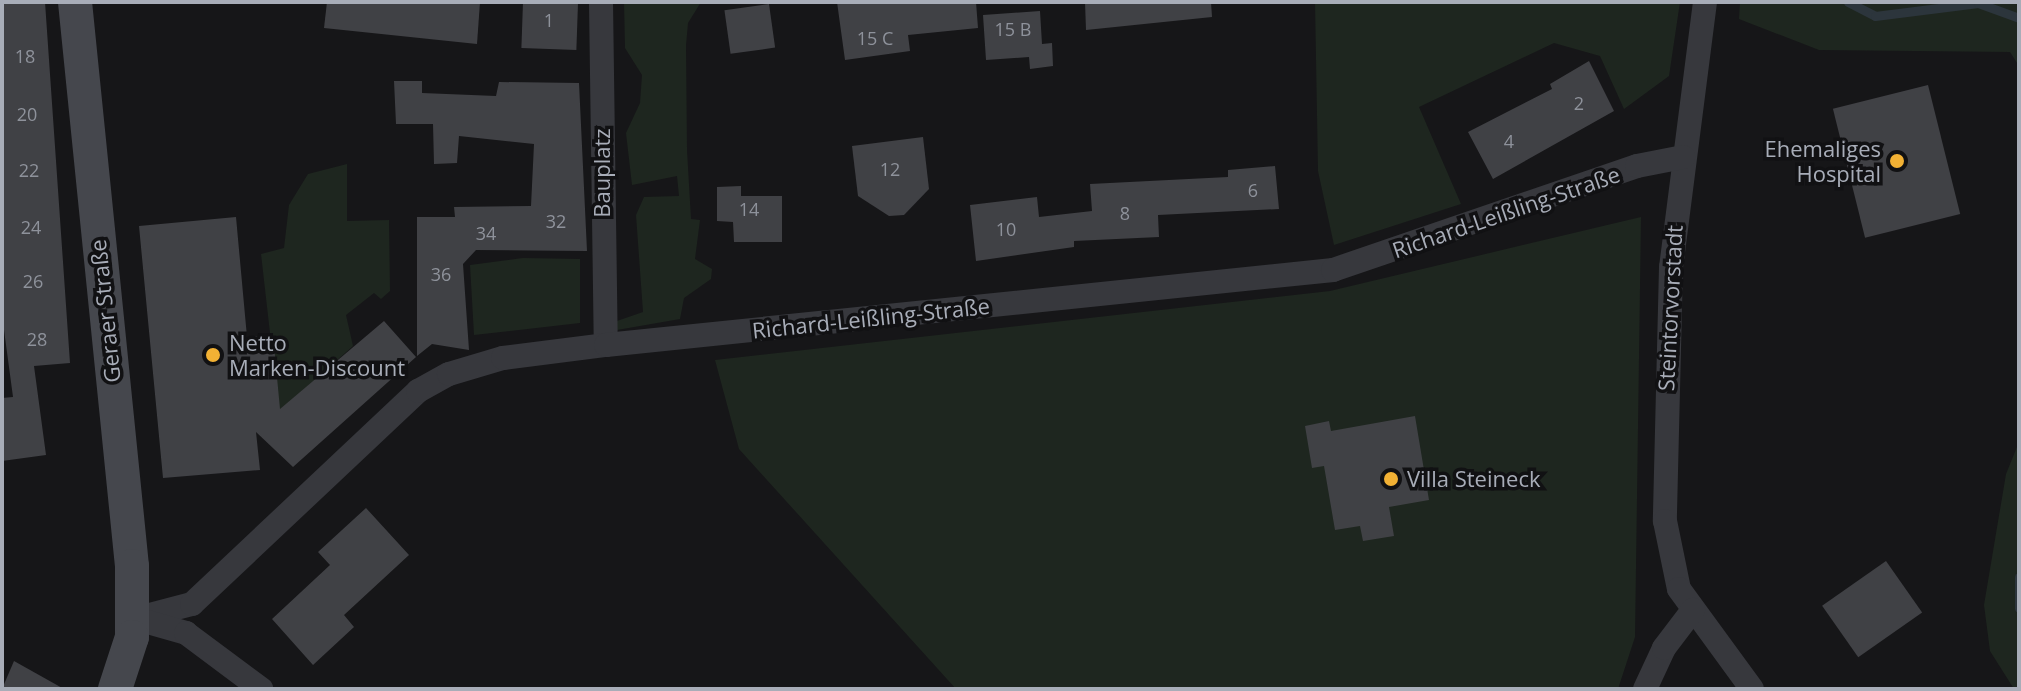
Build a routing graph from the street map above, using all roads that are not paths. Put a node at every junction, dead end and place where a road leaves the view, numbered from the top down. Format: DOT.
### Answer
graph roads {
  1 [pos="75,2"];
  2 [pos="601,2"];
  3 [pos="1705,2"];
  4 [pos="1683,157"];
  5 [pos="606,345"];
  6 [pos="1693,610"];
  7 [pos="134,619"];
  8 [pos="115,689"];
  9 [pos="261,689"];
  10 [pos="1645,689"];
  11 [pos="1752,689"];
  1 -- 7 [label="street, Geraer Straße"];
  2 -- 5 [label="street, Bauplatz"];
  3 -- 4 [label="street, Steintorvorstadt"];
  4 -- 5 [label="street, Richard-Leißling-Straße"];
  4 -- 6 [label="street, Steintorvorstadt"];
  5 -- 7 [label="street, Richard-Leißling-Straße"];
  6 -- 10 [label="street"];
  6 -- 11 [label="street, Steintorvorstadt"];
  7 -- 8 [label="street"];
  7 -- 9 [label="street"];
}
